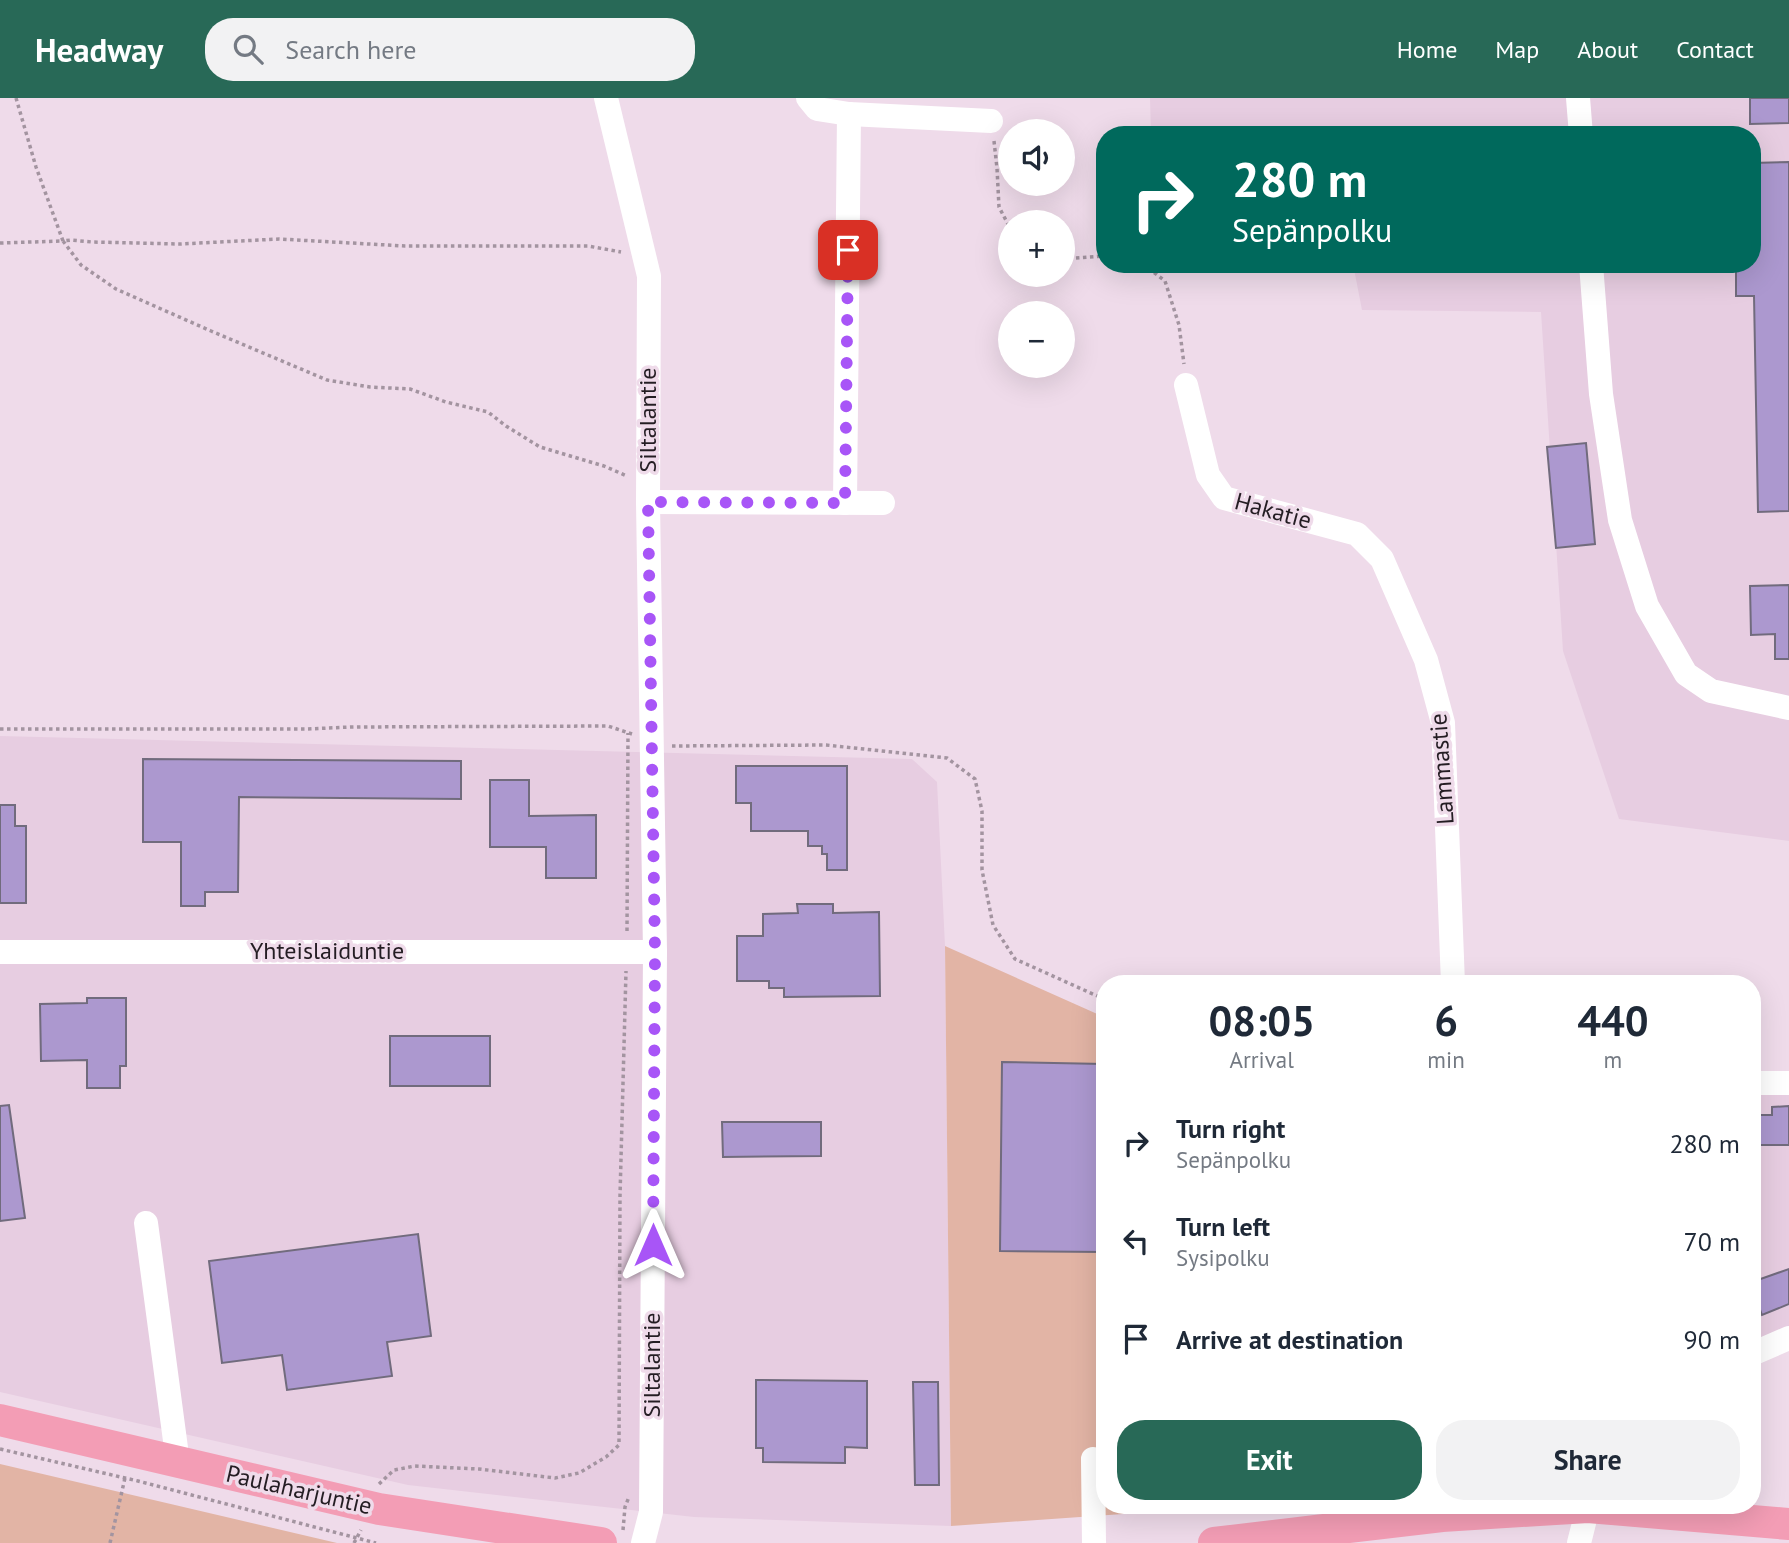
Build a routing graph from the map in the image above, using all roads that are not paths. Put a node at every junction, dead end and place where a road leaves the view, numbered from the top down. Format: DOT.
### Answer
graph roads {
  1 [pos="606,98"];
  2 [pos="807,98"];
  3 [pos="1578,98"];
  4 [pos="849,114"];
  5 [pos="991,121"];
  6 [pos="1580,126"];
  7 [pos="1592,273"];
  8 [pos="1186,385"];
  9 [pos="648,502"];
  10 [pos="845,503"];
  11 [pos="883,503"];
  12 [pos="1357,534"];
  13 [pos="1789,708"];
  14 [pos="0,951"];
  15 [pos="655,952"];
  16 [pos="1453,975"];
  17 [pos="1761,1083"];
  18 [pos="1789,1083"];
  19 [pos="146,1223"];
  20 [pos="1789,1338"];
  21 [pos="1761,1350"];
  22 [pos="0,1420"];
  23 [pos="1093,1459"];
  24 [pos="178,1462"];
  25 [pos="1459,1514"];
  26 [pos="1586,1514"];
  27 [pos="1671,1514"];
  28 [pos="1789,1524"];
  29 [pos="601,1543"];
  30 [pos="643,1543"];
  31 [pos="1094,1543"];
  32 [pos="1214,1543"];
  33 [pos="1579,1543"];
  1 -- 9 [label="street, Siltalantie"];
  2 -- 4 [label="street"];
  3 -- 6 [label="street"];
  4 -- 5 [label="street"];
  4 -- 10 [label="street"];
  7 -- 13 [label="street"];
  8 -- 12 [label="street, Hakatie"];
  9 -- 10 [label="street"];
  9 -- 15 [label="street, Siltalantie"];
  10 -- 11 [label="street"];
  12 -- 16 [label="street, Lammastie"];
  14 -- 15 [label="street, Yhteislaiduntie"];
  15 -- 30 [label="street, Siltalantie"];
  17 -- 18 [label="street"];
  19 -- 24 [label="street"];
  20 -- 21 [label="street"];
  22 -- 24 [label="main road, Paulaharjuntie"];
  23 -- 31 [label="street"];
  24 -- 29 [label="main road, Paulaharjuntie"];
  25 -- 32 [label="main road"];
  26 -- 33 [label="street"];
  27 -- 28 [label="main road"];
}
